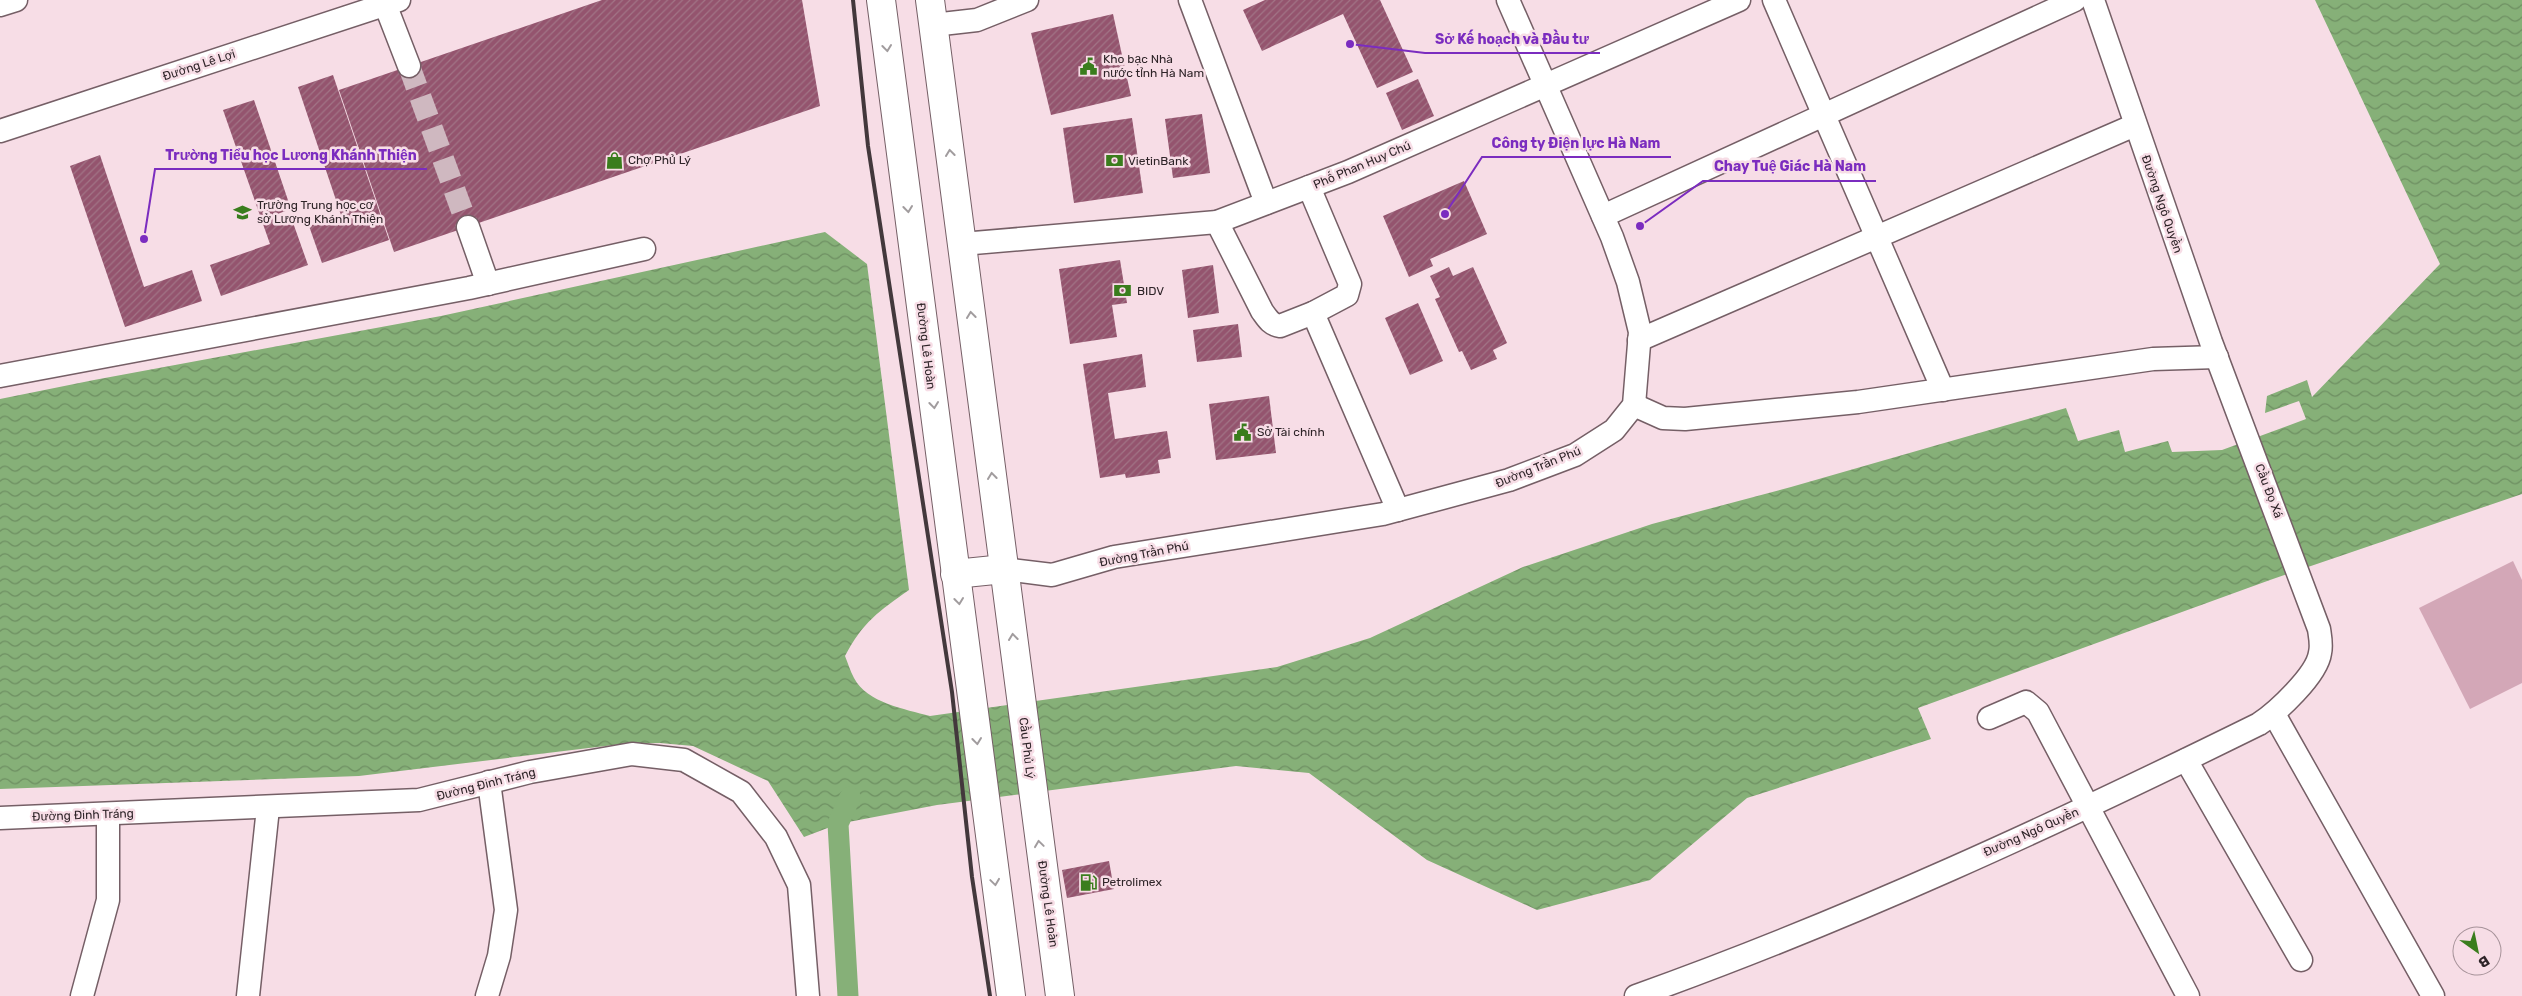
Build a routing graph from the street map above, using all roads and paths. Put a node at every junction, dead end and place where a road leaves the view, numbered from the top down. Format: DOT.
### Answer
graph roads {
  1 [pos="16,0"];
  2 [pos="881,0"];
  3 [pos="1027,0"];
  4 [pos="1190,0"];
  5 [pos="1508,0"];
  6 [pos="1739,0"];
  7 [pos="1774,0"];
  8 [pos="2074,0"];
  9 [pos="2092,0"];
  10 [pos="382,3"];
  11 [pos="0,5"];
  12 [pos="932,12"];
  13 [pos="409,66"];
  14 [pos="1546,85"];
  15 [pos="1822,116"];
  16 [pos="2135,125"];
  17 [pos="0,131"];
  18 [pos="1310,188"];
  19 [pos="1266,203"];
  20 [pos="1603,216"];
  21 [pos="1217,222"];
  22 [pos="468,226"];
  23 [pos="1876,237"];
  24 [pos="962,244"];
  25 [pos="644,249"];
  26 [pos="488,284"];
  27 [pos="1313,313"];
  28 [pos="1640,340"];
  29 [pos="2217,358"];
  30 [pos="0,376"];
  31 [pos="1943,390"];
  32 [pos="1634,406"];
  33 [pos="2236,407"];
  34 [pos="1398,510"];
  35 [pos="1004,569"];
  36 [pos="956,574"];
  37 [pos="2301,576"];
  38 [pos="2274,714"];
  39 [pos="1989,718"];
  40 [pos="2186,760"];
  41 [pos="489,782"];
  42 [pos="268,808"];
  43 [pos="2087,808"];
  44 [pos="1035,811"];
  45 [pos="108,814"];
  46 [pos="0,818"];
  47 [pos="2301,960"];
  48 [pos="82,996"];
  49 [pos="248,996"];
  50 [pos="487,996"];
  51 [pos="808,996"];
  52 [pos="1011,996"];
  53 [pos="1060,996"];
  54 [pos="1636,996"];
  55 [pos="2188,996"];
  56 [pos="2433,996"];
  1 -- 11 [label="street"];
  2 -- 36 [label="main road, Đường Lê Hoàn, one-way"];
  3 -- 12 [label="street"];
  4 -- 19 [label="street"];
  5 -- 14 [label="street"];
  6 -- 14 [label="street, Phố Phan Huy Chú"];
  7 -- 15 [label="street"];
  8 -- 15 [label="street"];
  9 -- 16 [label="street, Đường Ngô Quyền"];
  10 -- 13 [label="street"];
  10 -- 17 [label="street, Đường Lê Lợi"];
  24 -- 12 [label="main road, one-way"];
  14 -- 18 [label="street, Phố Phan Huy Chú"];
  14 -- 20 [label="street"];
  15 -- 20 [label="street"];
  15 -- 23 [label="street"];
  16 -- 23 [label="street"];
  16 -- 29 [label="street, Đường Ngô Quyền"];
  18 -- 19 [label="street, Phố Phan Huy Chú"];
  18 -- 27 [label="street"];
  19 -- 21 [label="street, Phố Phan Huy Chú"];
  20 -- 28 [label="street"];
  21 -- 24 [label="street, Phố Phan Huy Chú"];
  21 -- 27 [label="street"];
  22 -- 26 [label="street"];
  23 -- 28 [label="street"];
  23 -- 31 [label="street"];
  35 -- 24 [label="main road, one-way"];
  25 -- 26 [label="street"];
  26 -- 30 [label="street"];
  27 -- 34 [label="street"];
  28 -- 32 [label="street"];
  29 -- 31 [label="street"];
  29 -- 33 [label="street, Đường Ngô Quyền"];
  31 -- 32 [label="street"];
  32 -- 34 [label="street, Đường Trần Phú"];
  33 -- 37 [label="street, Cầu Đọ Xá"];
  34 -- 35 [label="street, Đường Trần Phú"];
  35 -- 36 [label="main road"];
  44 -- 35 [label="main road, Cầu Phủ Lý, one-way"];
  36 -- 52 [label="main road, Đường Lê Hoàn, one-way"];
  37 -- 38 [label="street, Đường Ngô Quyền"];
  38 -- 40 [label="street, Đường Ngô Quyền"];
  38 -- 56 [label="street"];
  39 -- 43 [label="street"];
  40 -- 43 [label="street, Đường Ngô Quyền"];
  40 -- 47 [label="street"];
  41 -- 42 [label="street, Đường Đinh Tráng"];
  41 -- 50 [label="street"];
  41 -- 51 [label="street, Đường Đinh Tráng"];
  42 -- 45 [label="street, Đường Đinh Tráng"];
  42 -- 49 [label="street"];
  43 -- 54 [label="street, Đường Ngô Quyền"];
  43 -- 55 [label="street"];
  53 -- 44 [label="main road, Đường Lê Hoàn, one-way"];
  45 -- 46 [label="street, Đường Đinh Tráng"];
  45 -- 48 [label="street"];
}
